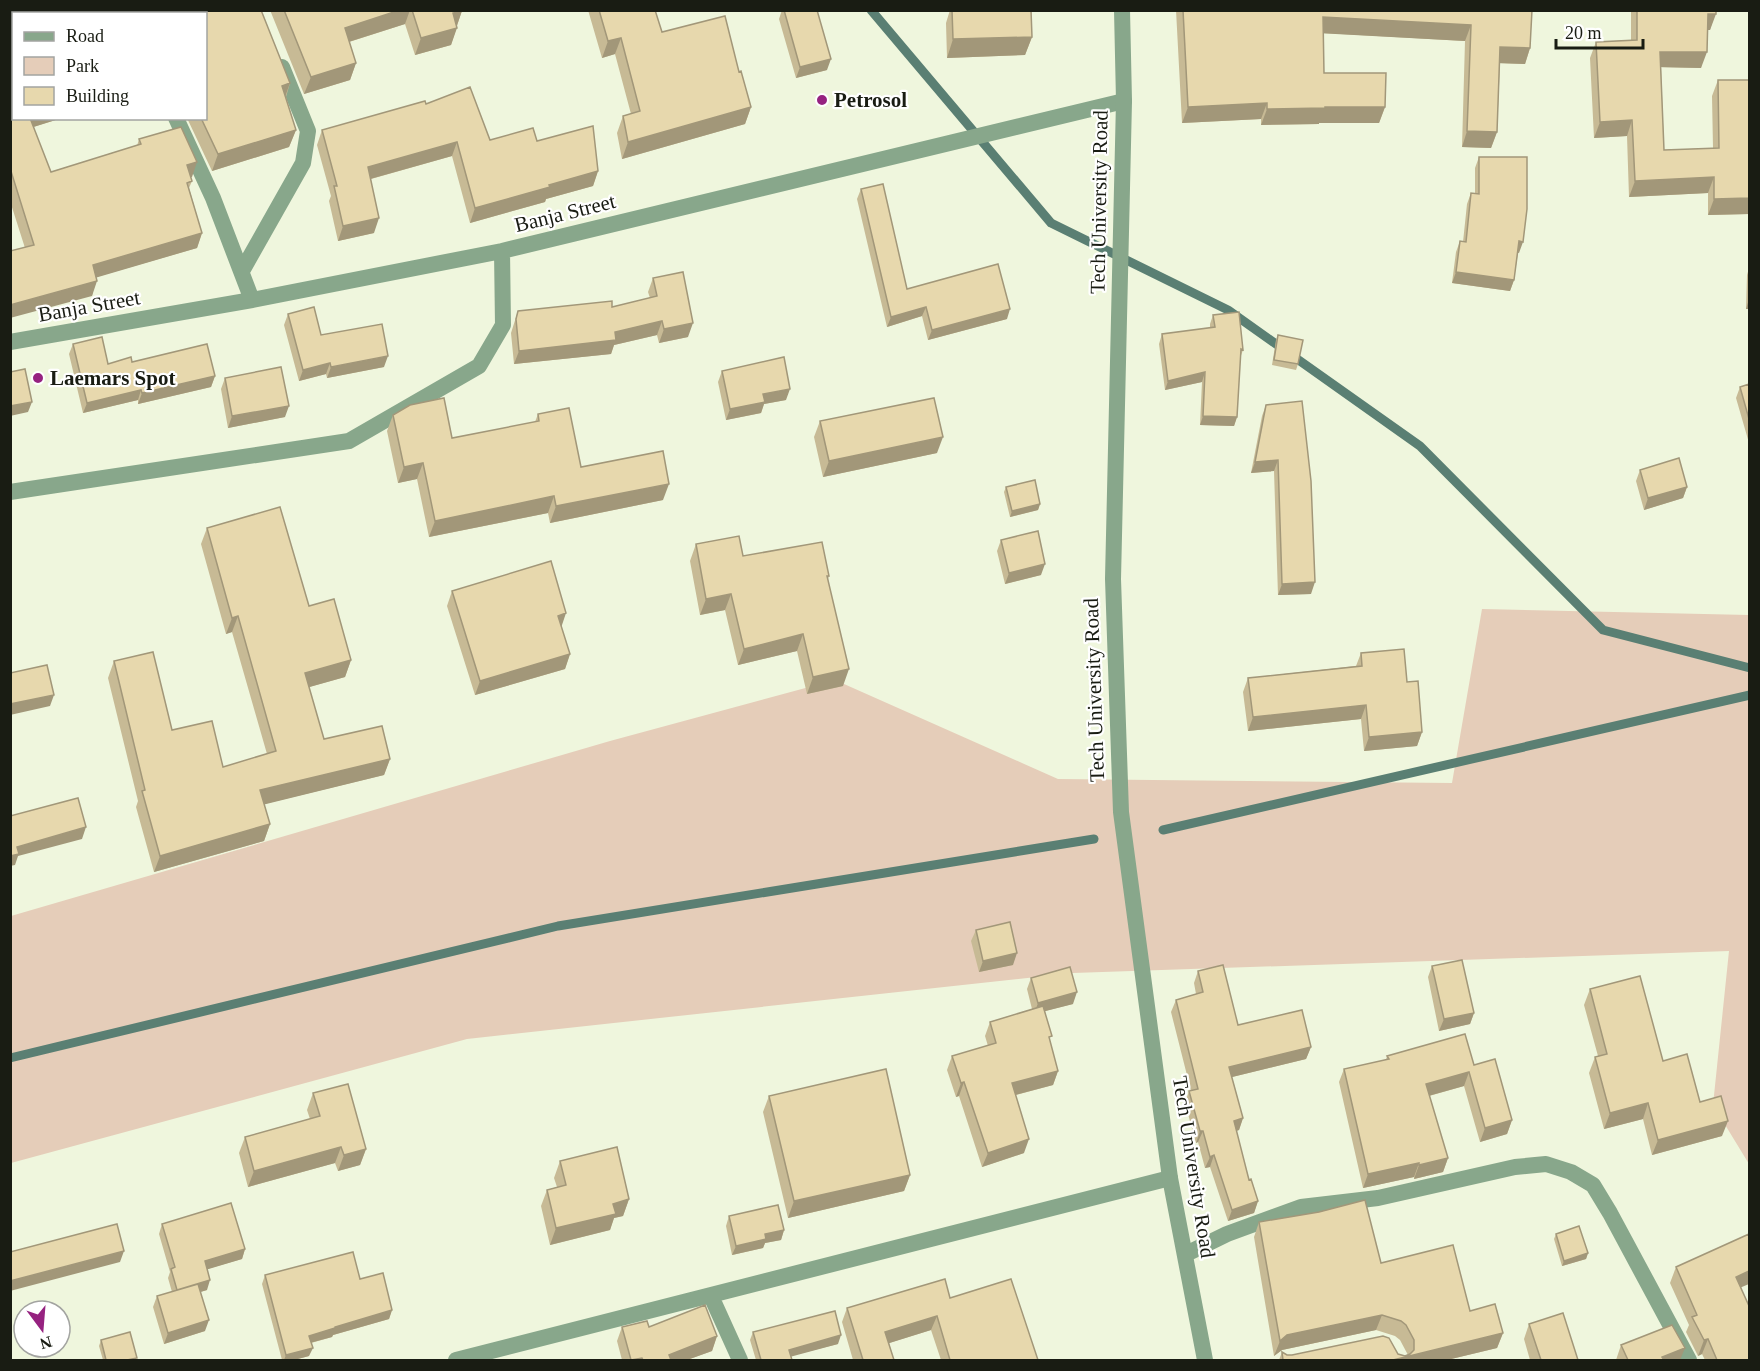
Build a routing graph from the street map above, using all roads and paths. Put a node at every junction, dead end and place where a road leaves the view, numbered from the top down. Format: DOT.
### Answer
graph roads {
  1 [pos="1122,10"];
  2 [pos="277,54"];
  3 [pos="1124,101"];
  4 [pos="177,120"];
  5 [pos="502,251"];
  6 [pos="242,271"];
  7 [pos="252,300"];
  8 [pos="10,342"];
  9 [pos="10,492"];
  10 [pos="1170,1178"];
  11 [pos="1186,1254"];
  12 [pos="711,1296"];
  13 [pos="456,1360"];
  14 [pos="740,1360"];
  15 [pos="1205,1360"];
  16 [pos="1689,1360"];
  1 -- 3 [label="street, Tech University Road"];
  2 -- 6 [label="street"];
  3 -- 5 [label="street, Banja Street"];
  3 -- 10 [label="street, Tech University Road"];
  4 -- 6 [label="street"];
  5 -- 7 [label="street, Banja Street"];
  5 -- 9 [label="street"];
  6 -- 7 [label="street"];
  7 -- 8 [label="street, Banja Street"];
  10 -- 11 [label="street, Tech University Road"];
  10 -- 12 [label="street"];
  11 -- 15 [label="street, Tech University Road"];
  11 -- 16 [label="street"];
  12 -- 13 [label="street"];
  12 -- 14 [label="street"];
}
